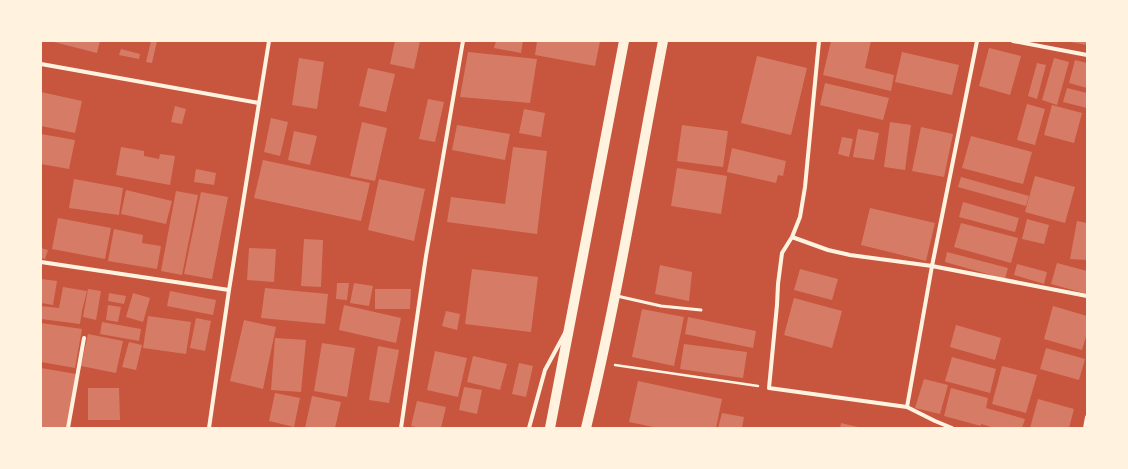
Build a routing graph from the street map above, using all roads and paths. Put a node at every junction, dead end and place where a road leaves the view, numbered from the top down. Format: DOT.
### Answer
graph roads {
  1 [pos="269,41"];
  2 [pos="463,41"];
  3 [pos="624,41"];
  4 [pos="663,41"];
  5 [pos="819,41"];
  6 [pos="977,41"];
  7 [pos="1013,41"];
  8 [pos="1087,55"];
  9 [pos="41,64"];
  10 [pos="259,102"];
  11 [pos="792,237"];
  12 [pos="41,262"];
  13 [pos="932,266"];
  14 [pos="229,290"];
  15 [pos="615,296"];
  16 [pos="1087,296"];
  17 [pos="701,310"];
  18 [pos="570,323"];
  19 [pos="84,338"];
  20 [pos="601,363"];
  21 [pos="769,388"];
  22 [pos="907,407"];
  23 [pos="1087,418"];
  24 [pos="68,428"];
  25 [pos="209,428"];
  26 [pos="401,428"];
  27 [pos="529,428"];
  28 [pos="550,428"];
  29 [pos="586,428"];
  30 [pos="952,428"];
  31 [pos="1085,428"];
  1 -- 10 [label="street"];
  2 -- 26 [label="street"];
  3 -- 18 [label="main road"];
  4 -- 15 [label="main road"];
  5 -- 11 [label="street"];
  6 -- 13 [label="street"];
  7 -- 8 [label="street"];
  9 -- 10 [label="street"];
  10 -- 14 [label="street"];
  11 -- 13 [label="street"];
  11 -- 21 [label="street"];
  12 -- 14 [label="street"];
  13 -- 16 [label="street"];
  13 -- 22 [label="street"];
  14 -- 25 [label="street"];
  15 -- 17 [label="lane"];
  15 -- 20 [label="main road"];
  18 -- 27 [label="street"];
  18 -- 28 [label="main road"];
  19 -- 24 [label="street"];
  20 -- 21 [label="path"];
  20 -- 29 [label="main road"];
  21 -- 22 [label="street"];
  22 -- 30 [label="street"];
  23 -- 31 [label="street"];
}
